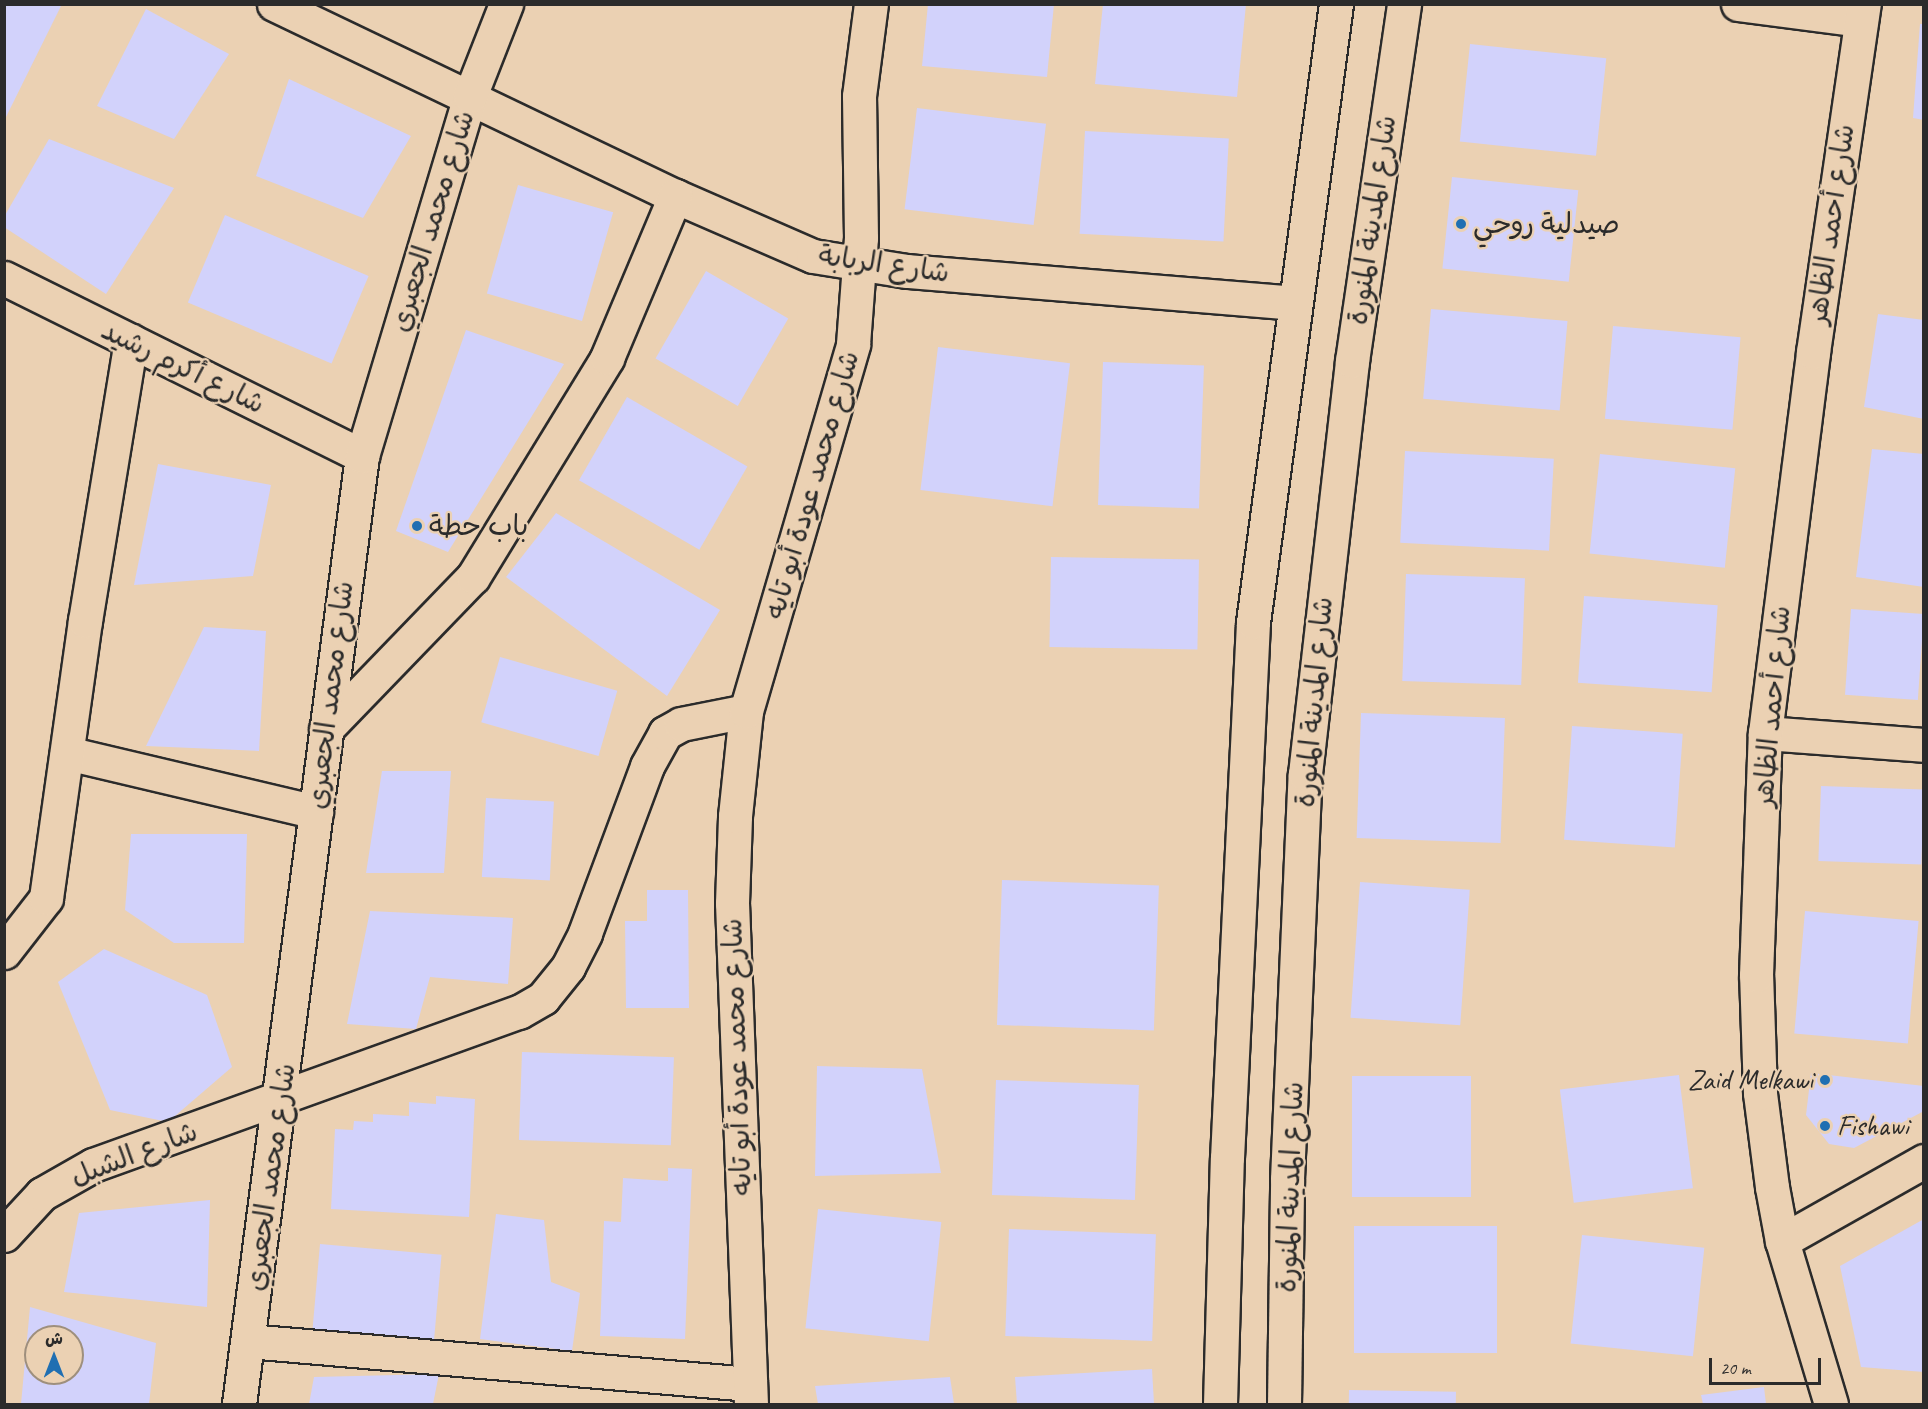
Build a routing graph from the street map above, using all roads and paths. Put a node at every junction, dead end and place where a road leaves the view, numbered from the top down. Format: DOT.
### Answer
graph roads {
  1 [pos="274,4"];
  2 [pos="506,4"];
  3 [pos="871,4"];
  4 [pos="1336,4"];
  5 [pos="1404,4"];
  6 [pos="1738,4"];
  7 [pos="1862,12"];
  8 [pos="470,96"];
  9 [pos="675,196"];
  10 [pos="860,265"];
  11 [pos="4,278"];
  12 [pos="1295,303"];
  13 [pos="131,341"];
  14 [pos="362,456"];
  15 [pos="746,711"];
  16 [pos="326,729"];
  17 [pos="1765,734"];
  18 [pos="1923,745"];
  19 [pos="67,753"];
  20 [pos="316,812"];
  21 [pos="4,952"];
  22 [pos="280,1100"];
  23 [pos="1923,1161"];
  24 [pos="4,1235"];
  25 [pos="1782,1241"];
  26 [pos="248,1341"];
  27 [pos="751,1394"];
  28 [pos="239,1404"];
  29 [pos="1220,1404"];
  30 [pos="1284,1404"];
  31 [pos="1831,1404"];
  1 -- 8 [label="street, شارع الربابة"];
  2 -- 8 [label="street, شارع محمد الجعبري"];
  3 -- 10 [label="street, شارع محمد عودة أبو تايه"];
  4 -- 12 [label="street"];
  5 -- 30 [label="street, شارع المدينة المنورة"];
  6 -- 7 [label="street"];
  7 -- 17 [label="street, شارع أحمد الظاهر"];
  8 -- 9 [label="street, شارع الربابة"];
  8 -- 14 [label="street, شارع محمد الجعبري"];
  9 -- 10 [label="street, شارع الربابة"];
  9 -- 16 [label="street"];
  10 -- 12 [label="street, شارع الربابة"];
  10 -- 15 [label="street, شارع محمد عودة أبو تايه"];
  11 -- 13 [label="street, شارع أكرم رشيد"];
  12 -- 29 [label="street"];
  13 -- 14 [label="street, شارع أكرم رشيد"];
  13 -- 19 [label="street"];
  14 -- 16 [label="street, شارع محمد الجعبري"];
  15 -- 22 [label="street"];
  15 -- 27 [label="street, شارع محمد عودة أبو تايه"];
  16 -- 20 [label="street, شارع محمد الجعبري"];
  17 -- 18 [label="street"];
  17 -- 25 [label="street, شارع أحمد الظاهر"];
  19 -- 20 [label="street"];
  19 -- 21 [label="street"];
  20 -- 22 [label="street, شارع محمد الجعبري"];
  22 -- 24 [label="street, شارع الشبل"];
  22 -- 26 [label="street, شارع محمد الجعبري"];
  23 -- 25 [label="street"];
  25 -- 31 [label="street, شارع أحمد الظاهر"];
  26 -- 27 [label="street"];
  26 -- 28 [label="street, شارع محمد الجعبري"];
}
